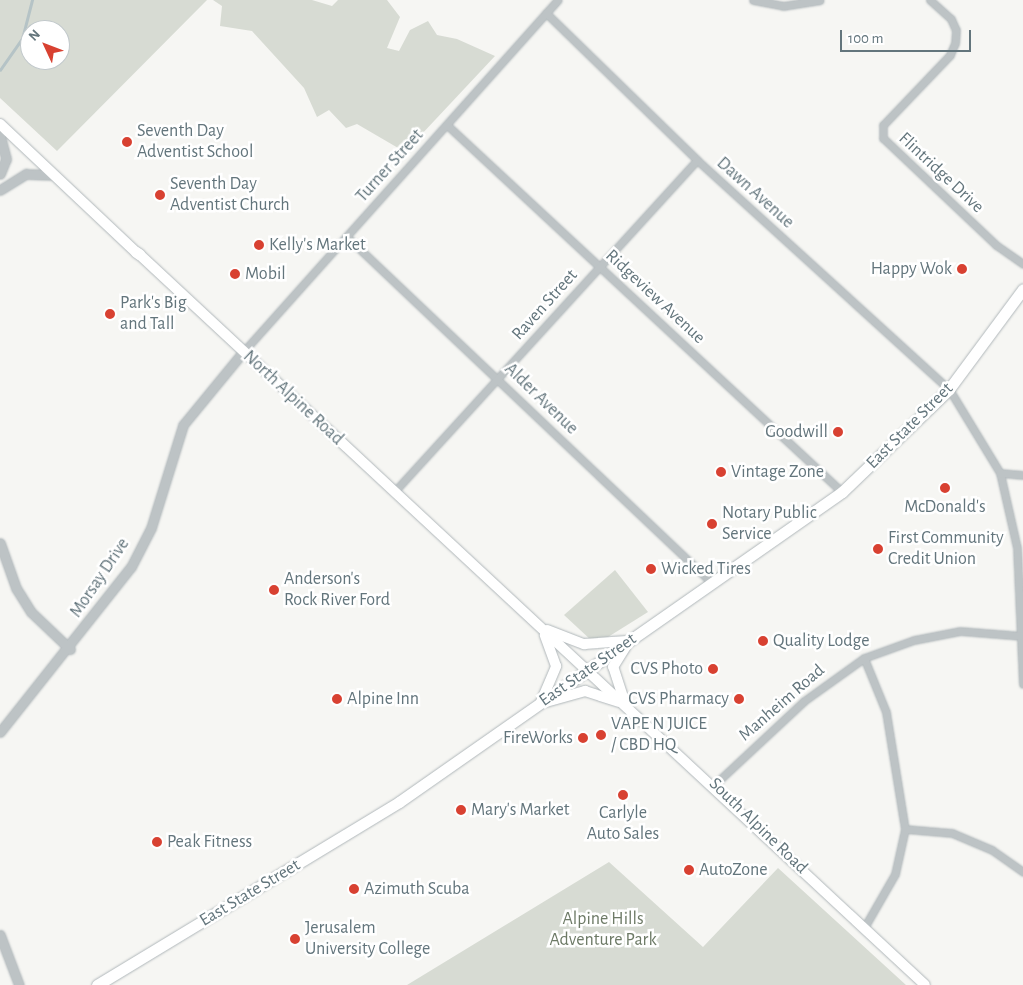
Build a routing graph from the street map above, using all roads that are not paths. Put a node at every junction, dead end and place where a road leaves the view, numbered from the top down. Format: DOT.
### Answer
graph roads {
  1 [pos="558,0"];
  2 [pos="753,0"];
  3 [pos="820,0"];
  4 [pos="930,0"];
  5 [pos="546,13"];
  6 [pos="0,124"];
  7 [pos="447,125"];
  8 [pos="0,136"];
  9 [pos="698,160"];
  10 [pos="0,174"];
  11 [pos="55,175"];
  12 [pos="0,190"];
  13 [pos="347,237"];
  14 [pos="1023,264"];
  15 [pos="600,266"];
  16 [pos="1023,289"];
  17 [pos="243,352"];
  18 [pos="499,379"];
  19 [pos="949,389"];
  20 [pos="1000,474"];
  21 [pos="1023,476"];
  22 [pos="394,492"];
  23 [pos="842,492"];
  24 [pos="0,543"];
  25 [pos="714,584"];
  26 [pos="541,628"];
  27 [pos="1022,636"];
  28 [pos="633,639"];
  29 [pos="70,649"];
  30 [pos="864,658"];
  31 [pos="587,671"];
  32 [pos="1023,684"];
  33 [pos="541,703"];
  34 [pos="628,707"];
  35 [pos="0,732"];
  36 [pos="714,785"];
  37 [pos="905,830"];
  38 [pos="1022,870"];
  39 [pos="864,928"];
  40 [pos="0,935"];
  41 [pos="19,985"];
  42 [pos="97,985"];
  43 [pos="925,985"];
  1 -- 5 [label="street, Turner Street"];
  2 -- 3 [label="street"];
  4 -- 14 [label="street, Flintridge Drive"];
  5 -- 7 [label="street, Turner Street"];
  5 -- 9 [label="street, Dawn Avenue"];
  6 -- 11 [label="main road, North Alpine Road"];
  7 -- 13 [label="street, Turner Street"];
  7 -- 15 [label="street, Ridgeview Avenue"];
  8 -- 10 [label="street"];
  9 -- 15 [label="street, Raven Street"];
  9 -- 19 [label="street, Dawn Avenue"];
  11 -- 12 [label="street"];
  11 -- 17 [label="main road, North Alpine Road"];
  13 -- 17 [label="street, Turner Street"];
  13 -- 18 [label="street, Alder Avenue"];
  15 -- 18 [label="street, Raven Street"];
  15 -- 23 [label="street, Ridgeview Avenue"];
  16 -- 19 [label="main road, East State Street"];
  17 -- 22 [label="main road, North Alpine Road"];
  17 -- 29 [label="street, Morsay Drive"];
  18 -- 22 [label="street, Raven Street"];
  18 -- 25 [label="street, Alder Avenue"];
  19 -- 20 [label="street, Dawn Avenue"];
  19 -- 23 [label="main road, East State Street"];
  20 -- 21 [label="street"];
  20 -- 27 [label="street, Dawn Avenue"];
  22 -- 26 [label="main road, North Alpine Road"];
  23 -- 25 [label="main road, East State Street"];
  24 -- 29 [label="street"];
  25 -- 28 [label="main road, East State Street"];
  26 -- 28 [label="main road"];
  26 -- 31 [label="main road, North Alpine Road"];
  26 -- 33 [label="main road"];
  27 -- 30 [label="street, Manheim Road"];
  27 -- 32 [label="street, Dawn Avenue"];
  28 -- 31 [label="main road, East State Street"];
  28 -- 34 [label="main road"];
  29 -- 35 [label="street, Morsay Drive"];
  30 -- 36 [label="street, Manheim Road"];
  30 -- 37 [label="street"];
  31 -- 33 [label="main road, East State Street"];
  31 -- 34 [label="main road, South Alpine Road"];
  33 -- 34 [label="main road"];
  33 -- 42 [label="main road, East State Street"];
  34 -- 36 [label="main road, South Alpine Road"];
  36 -- 39 [label="main road, South Alpine Road"];
  37 -- 38 [label="street"];
  37 -- 39 [label="street"];
  39 -- 43 [label="main road, South Alpine Road"];
  40 -- 41 [label="street"];
}
